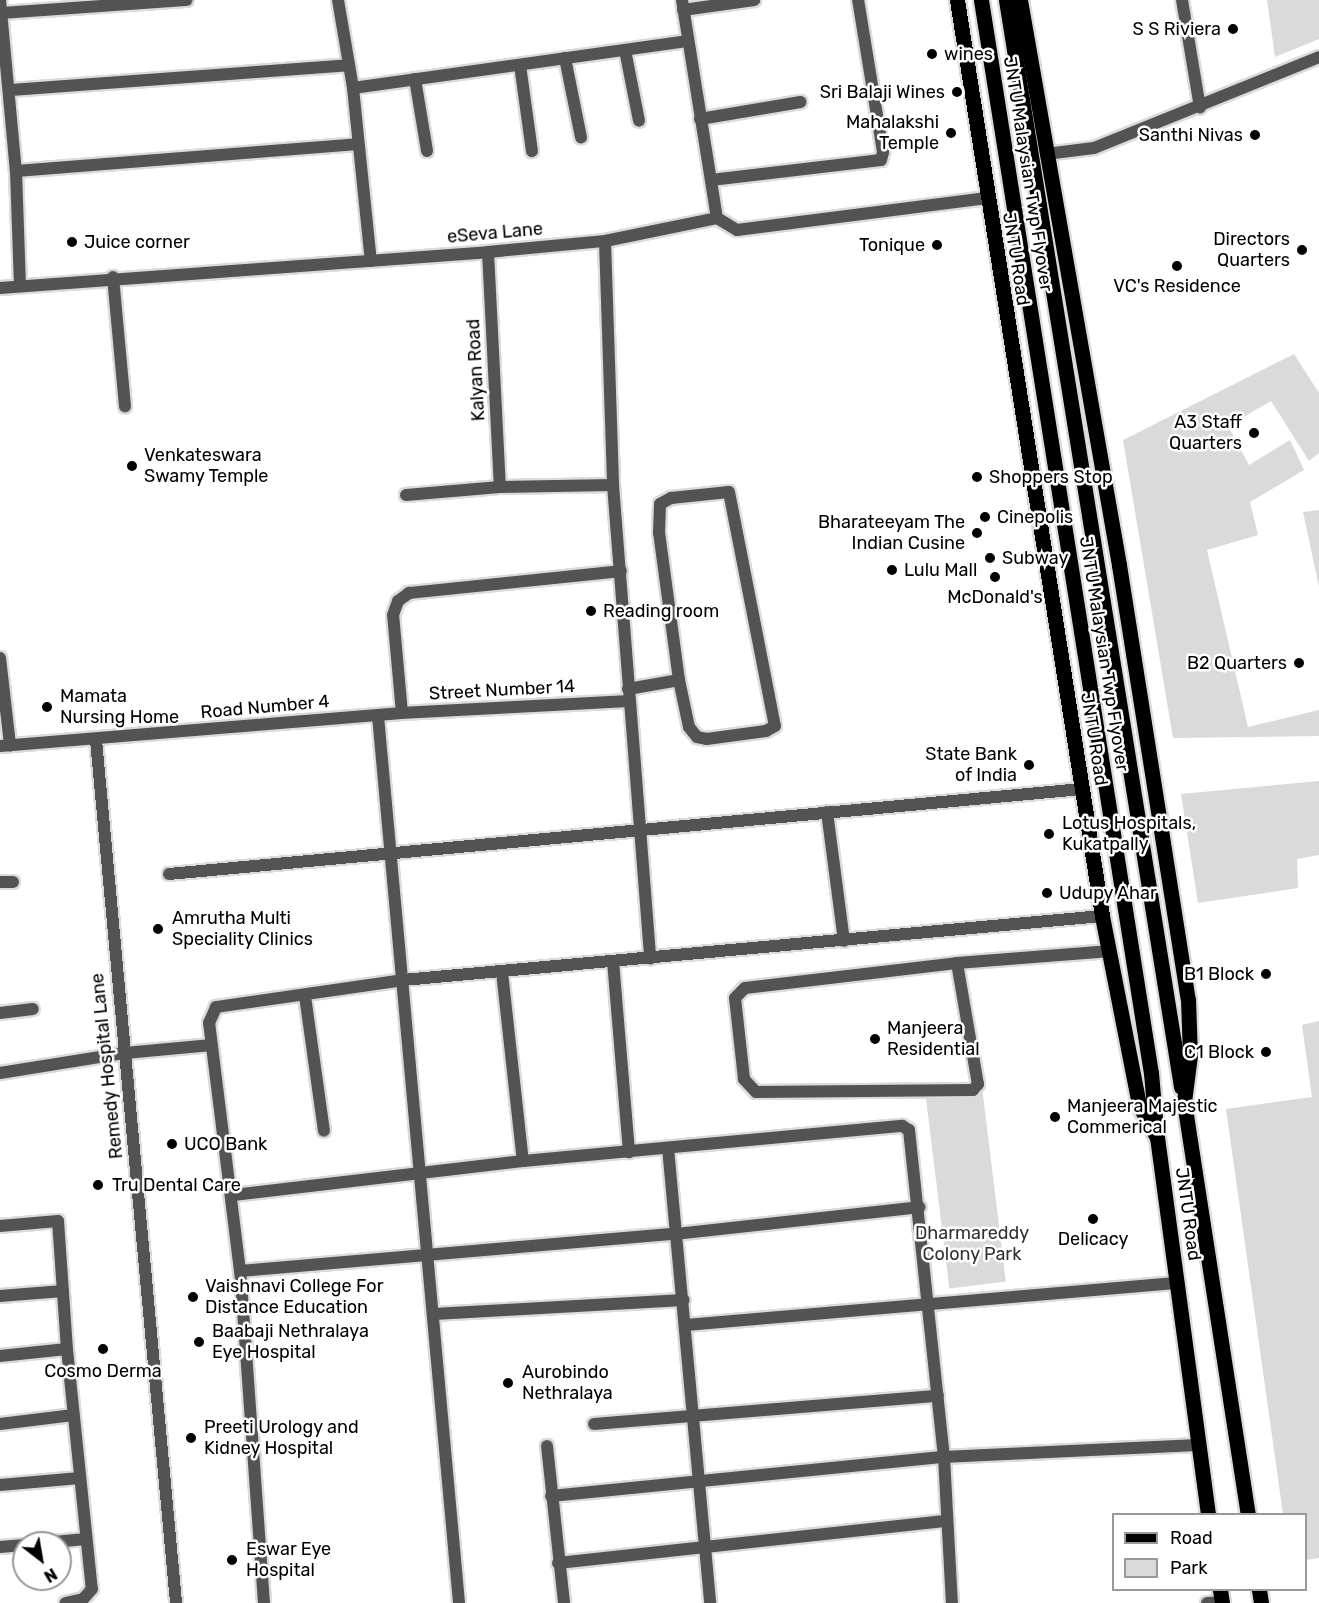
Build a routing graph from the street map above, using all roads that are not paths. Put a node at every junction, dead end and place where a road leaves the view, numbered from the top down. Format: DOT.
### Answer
graph roads {
  1 [pos="187,0"];
  2 [pos="338,0"];
  3 [pos="754,0"];
  4 [pos="858,0"];
  5 [pos="957,0"];
  6 [pos="981,0"];
  7 [pos="1006,0"];
  8 [pos="1020,0"];
  9 [pos="1182,0"];
  10 [pos="682,5"];
  11 [pos="1,6"];
  12 [pos="687,41"];
  13 [pos="625,50"];
  14 [pos="1319,57"];
  15 [pos="565,58"];
  16 [pos="349,64"];
  17 [pos="520,65"];
  18 [pos="415,79"];
  19 [pos="353,88"];
  20 [pos="10,90"];
  21 [pos="801,102"];
  22 [pos="1200,107"];
  23 [pos="700,119"];
  24 [pos="639,121"];
  25 [pos="581,137"];
  26 [pos="358,144"];
  27 [pos="427,151"];
  28 [pos="532,151"];
  29 [pos="1046,154"];
  30 [pos="16,171"];
  31 [pos="711,180"];
  32 [pos="987,198"];
  33 [pos="717,218"];
  34 [pos="605,241"];
  35 [pos="488,252"];
  36 [pos="371,261"];
  37 [pos="113,277"];
  38 [pos="20,285"];
  39 [pos="0,288"];
  40 [pos="125,406"];
  41 [pos="613,485"];
  42 [pos="500,487"];
  43 [pos="406,495"];
  44 [pos="621,571"];
  45 [pos="0,658"];
  46 [pos="679,680"];
  47 [pos="628,695"];
  48 [pos="402,713"];
  49 [pos="378,716"];
  50 [pos="96,740"];
  51 [pos="5,745"];
  52 [pos="1082,789"];
  53 [pos="827,812"];
  54 [pos="639,828"];
  55 [pos="392,851"];
  56 [pos="169,874"];
  57 [pos="0,882"];
  58 [pos="13,882"];
  59 [pos="1102,916"];
  60 [pos="844,941"];
  61 [pos="1108,951"];
  62 [pos="650,959"];
  63 [pos="612,962"];
  64 [pos="957,963"];
  65 [pos="502,972"];
  66 [pos="403,980"];
  67 [pos="305,996"];
  68 [pos="33,1009"];
  69 [pos="0,1013"];
  70 [pos="212,1044"];
  71 [pos="125,1053"];
  72 [pos="0,1073"];
  73 [pos="1184,1102"];
  74 [pos="324,1131"];
  75 [pos="1157,1137"];
  76 [pos="668,1148"];
  77 [pos="629,1152"];
  78 [pos="523,1161"];
  79 [pos="422,1175"];
  80 [pos="233,1195"];
  81 [pos="920,1207"];
  82 [pos="0,1226"];
  83 [pos="676,1234"];
  84 [pos="428,1252"];
  85 [pos="240,1271"];
  86 [pos="1178,1283"];
  87 [pos="63,1291"];
  88 [pos="0,1296"];
  89 [pos="684,1300"];
  90 [pos="929,1303"];
  91 [pos="434,1314"];
  92 [pos="686,1325"];
  93 [pos="67,1349"];
  94 [pos="0,1356"];
  95 [pos="938,1396"];
  96 [pos="73,1415"];
  97 [pos="694,1418"];
  98 [pos="0,1424"];
  99 [pos="594,1424"];
  100 [pos="1197,1445"];
  101 [pos="547,1446"];
  102 [pos="944,1457"];
  103 [pos="80,1478"];
  104 [pos="699,1483"];
  105 [pos="0,1485"];
  106 [pos="551,1496"];
  107 [pos="1208,1513"];
  108 [pos="1248,1513"];
  109 [pos="947,1521"];
  110 [pos="86,1539"];
  111 [pos="72,1540"];
  112 [pos="704,1547"];
  113 [pos="558,1563"];
  114 [pos="65,1603"];
  115 [pos="176,1603"];
  116 [pos="264,1603"];
  117 [pos="459,1603"];
  118 [pos="564,1603"];
  119 [pos="710,1603"];
  120 [pos="952,1603"];
  1 -- 11 [label="street"];
  2 -- 16 [label="street"];
  3 -- 10 [label="street"];
  4 -- 31 [label="street"];
  5 -- 32 [label="main road, JNTU Road"];
  6 -- 75 [label="main road, JNTU Malaysian Twp Flyover"];
  7 -- 73 [label="main road, JNTU Malaysian Twp Flyover"];
  8 -- 29 [label="main road, JNTU Road"];
  9 -- 22 [label="street"];
  10 -- 12 [label="street"];
  11 -- 20 [label="street"];
  12 -- 13 [label="street"];
  12 -- 23 [label="street"];
  13 -- 15 [label="street"];
  13 -- 24 [label="street"];
  14 -- 22 [label="street"];
  15 -- 17 [label="street"];
  15 -- 25 [label="street"];
  16 -- 19 [label="street"];
  16 -- 20 [label="street"];
  17 -- 18 [label="street"];
  17 -- 28 [label="street"];
  18 -- 19 [label="street"];
  18 -- 27 [label="street"];
  19 -- 26 [label="street"];
  20 -- 30 [label="street"];
  21 -- 23 [label="street"];
  22 -- 29 [label="street"];
  23 -- 31 [label="street"];
  26 -- 30 [label="street"];
  26 -- 36 [label="street"];
  29 -- 73 [label="main road, JNTU Road"];
  30 -- 38 [label="street"];
  31 -- 33 [label="street"];
  32 -- 33 [label="street"];
  32 -- 52 [label="main road, JNTU Road"];
  33 -- 34 [label="street, eSeva Lane"];
  34 -- 35 [label="street, eSeva Lane"];
  34 -- 41 [label="street"];
  35 -- 36 [label="street, eSeva Lane"];
  35 -- 42 [label="street, Kalyan Road"];
  36 -- 37 [label="street, eSeva Lane"];
  37 -- 38 [label="street, eSeva Lane"];
  37 -- 40 [label="street"];
  38 -- 39 [label="street, eSeva Lane"];
  41 -- 42 [label="street"];
  41 -- 44 [label="street"];
  42 -- 43 [label="street"];
  44 -- 47 [label="street"];
  44 -- 48 [label="street"];
  45 -- 51 [label="street, Road Number 4"];
  46 -- 46 [label="street"];
  46 -- 47 [label="street, Street Number 14"];
  47 -- 48 [label="street, Street Number 14"];
  47 -- 54 [label="street"];
  48 -- 49 [label="street, Street Number 14"];
  49 -- 50 [label="street, Road Number 4"];
  49 -- 55 [label="street"];
  50 -- 51 [label="street, Road Number 4"];
  50 -- 71 [label="street, Remedy Hospital Lane"];
  52 -- 53 [label="street"];
  52 -- 59 [label="main road, JNTU Road"];
  53 -- 54 [label="street"];
  53 -- 60 [label="street"];
  54 -- 55 [label="street"];
  54 -- 62 [label="street"];
  55 -- 56 [label="street"];
  55 -- 66 [label="street"];
  57 -- 58 [label="street"];
  59 -- 60 [label="street"];
  59 -- 61 [label="main road, JNTU Road"];
  60 -- 62 [label="street"];
  61 -- 64 [label="street"];
  61 -- 75 [label="main road, JNTU Road"];
  62 -- 63 [label="street"];
  63 -- 65 [label="street"];
  63 -- 77 [label="street"];
  64 -- 64 [label="street"];
  65 -- 66 [label="street"];
  65 -- 78 [label="street"];
  66 -- 67 [label="street"];
  66 -- 79 [label="street"];
  67 -- 70 [label="street"];
  67 -- 74 [label="street"];
  68 -- 69 [label="street"];
  70 -- 71 [label="street"];
  70 -- 80 [label="street"];
  71 -- 72 [label="street"];
  71 -- 115 [label="street, Remedy Hospital Lane"];
  73 -- 108 [label="main road, JNTU Road"];
  75 -- 86 [label="main road, JNTU Road"];
  76 -- 77 [label="street"];
  76 -- 81 [label="street"];
  76 -- 83 [label="street"];
  77 -- 78 [label="street"];
  78 -- 79 [label="street"];
  79 -- 80 [label="street"];
  79 -- 84 [label="street"];
  80 -- 85 [label="street"];
  81 -- 83 [label="street"];
  81 -- 90 [label="street"];
  82 -- 87 [label="street"];
  83 -- 84 [label="street"];
  83 -- 89 [label="street"];
  84 -- 85 [label="street"];
  84 -- 91 [label="street"];
  85 -- 116 [label="street"];
  86 -- 90 [label="street"];
  86 -- 100 [label="main road, JNTU Road"];
  87 -- 88 [label="street"];
  87 -- 93 [label="street"];
  89 -- 91 [label="street"];
  89 -- 92 [label="street"];
  90 -- 92 [label="street"];
  90 -- 95 [label="street"];
  91 -- 117 [label="street"];
  92 -- 97 [label="street"];
  93 -- 94 [label="street"];
  93 -- 96 [label="street"];
  95 -- 97 [label="street"];
  95 -- 102 [label="street"];
  96 -- 98 [label="street"];
  96 -- 103 [label="street"];
  97 -- 99 [label="street"];
  97 -- 104 [label="street"];
  100 -- 102 [label="street"];
  100 -- 107 [label="main road, JNTU Road"];
  101 -- 106 [label="street"];
  102 -- 104 [label="street"];
  102 -- 109 [label="street"];
  103 -- 105 [label="street"];
  103 -- 110 [label="street"];
  104 -- 106 [label="street"];
  104 -- 112 [label="street"];
  106 -- 113 [label="street"];
  109 -- 112 [label="street"];
  109 -- 120 [label="street"];
  110 -- 111 [label="street"];
  110 -- 114 [label="street"];
  112 -- 113 [label="street"];
  112 -- 119 [label="street"];
  113 -- 118 [label="street"];
}
